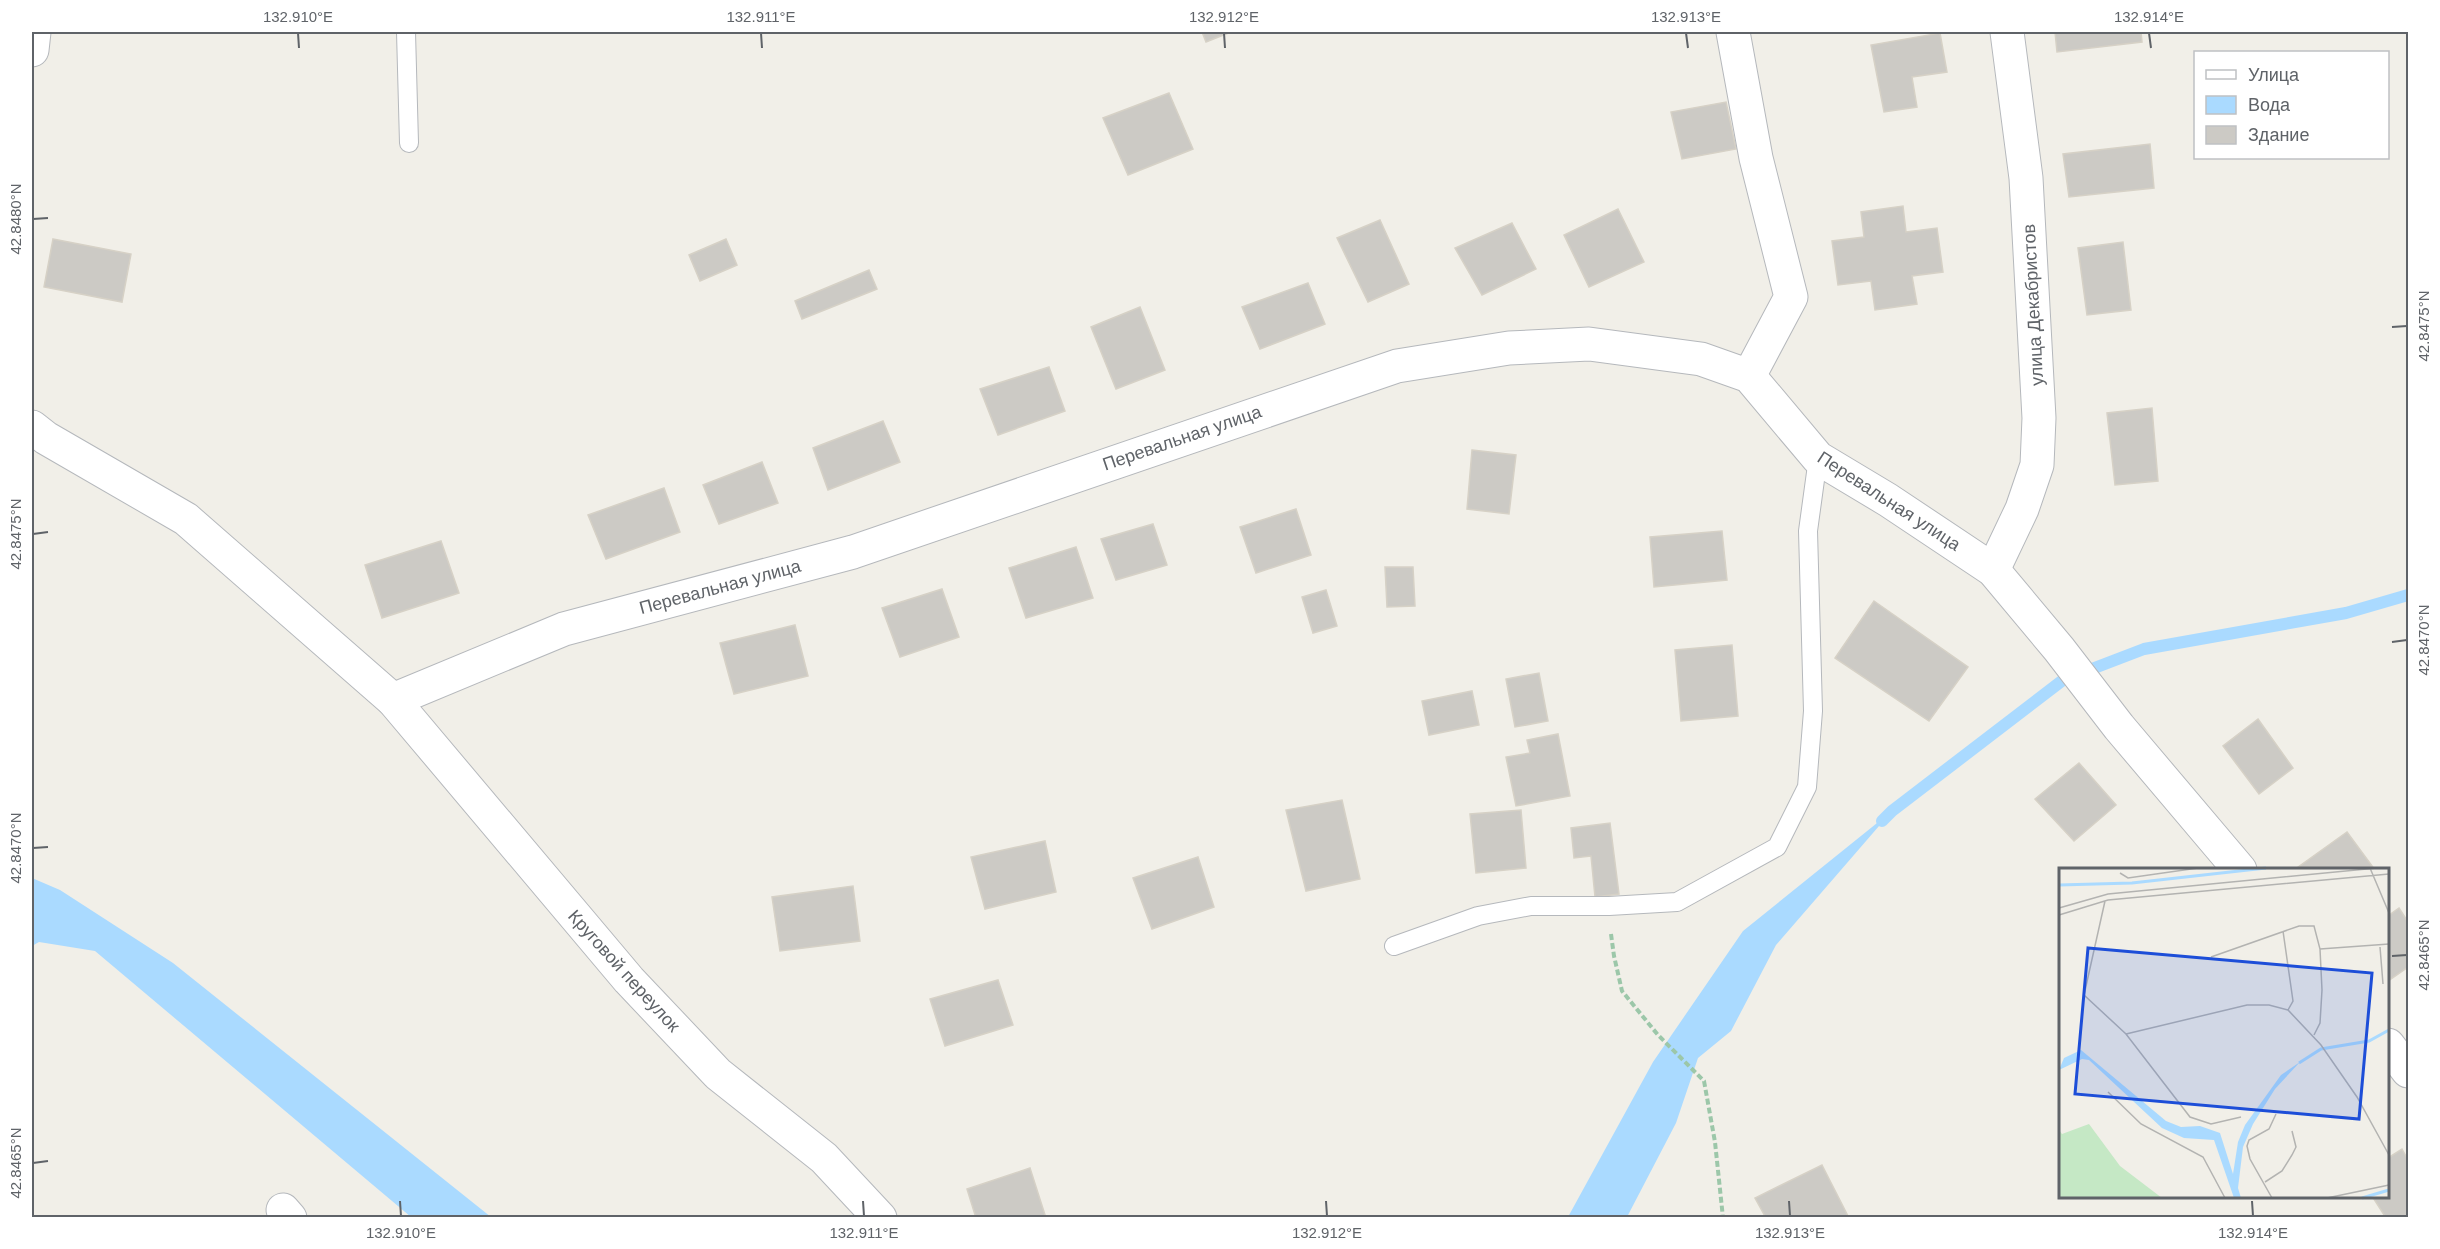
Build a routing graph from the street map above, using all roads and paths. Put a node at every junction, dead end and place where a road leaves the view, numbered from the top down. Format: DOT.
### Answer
graph roads {
  1 [pos="34,32"];
  2 [pos="406,32"];
  3 [pos="1733,32"];
  4 [pos="2007,32"];
  5 [pos="32,50"];
  6 [pos="409,143"];
  7 [pos="1749,376"];
  8 [pos="32,426"];
  9 [pos="1818,459"];
  10 [pos="1993,570"];
  11 [pos="393,700"];
  12 [pos="2238,868"];
  13 [pos="1609,906"];
  14 [pos="1394,946"];
  15 [pos="2389,1046"];
  16 [pos="2409,1071"];
  17 [pos="880,1218"];
  18 [pos="1723,1218"];
  1 -- 5 [label="street"];
  2 -- 6 [label="lane"];
  3 -- 7 [label="street"];
  4 -- 10 [label="street, улица Декабристов"];
  7 -- 9 [label="street, Перевальная улица"];
  7 -- 11 [label="street, Перевальная улица"];
  8 -- 11 [label="street"];
  9 -- 10 [label="street, Перевальная улица"];
  9 -- 13 [label="lane"];
  10 -- 12 [label="street, Перевальная улица"];
  11 -- 17 [label="street, Круговой переулок"];
  13 -- 14 [label="lane"];
  13 -- 18 [label="path"];
  15 -- 16 [label="street"];
}
